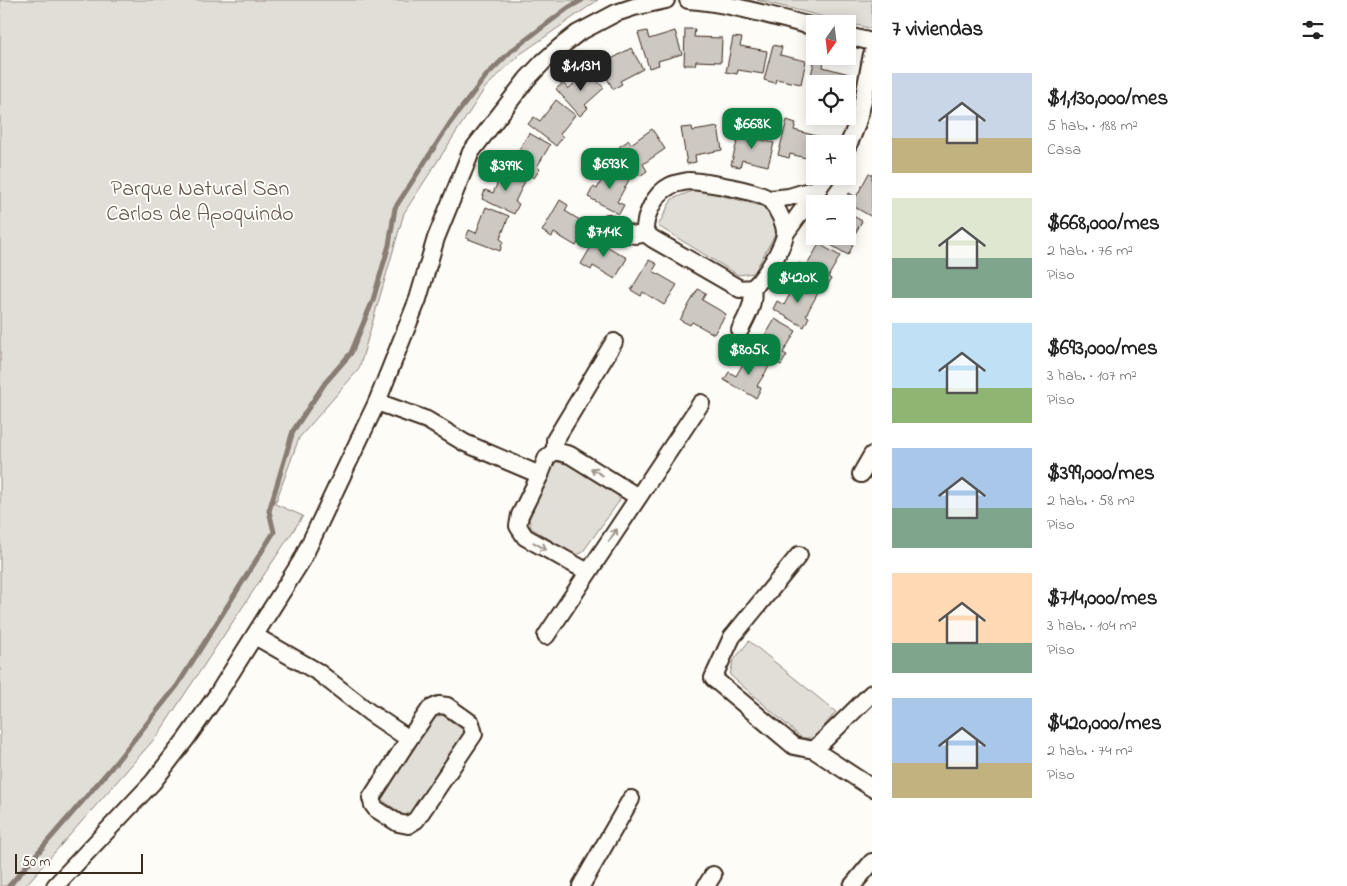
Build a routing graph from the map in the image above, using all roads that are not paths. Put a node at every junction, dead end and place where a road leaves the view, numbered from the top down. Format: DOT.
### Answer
graph roads {
  1 [pos="666,0"];
  2 [pos="688,0"];
  3 [pos="806,25"];
  4 [pos="856,38"];
  5 [pos="872,42"];
  6 [pos="872,54"];
  7 [pos="853,135"];
  8 [pos="816,185"];
  9 [pos="821,185"];
  10 [pos="770,199"];
  11 [pos="608,223"];
  12 [pos="645,233"];
  13 [pos="785,234"];
  14 [pos="752,288"];
  15 [pos="740,330"];
  16 [pos="614,342"];
  17 [pos="377,402"];
  18 [pos="701,404"];
  19 [pos="555,451"];
  20 [pos="872,455"];
  21 [pos="861,474"];
  22 [pos="540,475"];
  23 [pos="638,497"];
  24 [pos="799,555"];
  25 [pos="588,572"];
  26 [pos="255,636"];
  27 [pos="546,636"];
  28 [pos="872,693"];
  29 [pos="409,738"];
  30 [pos="814,750"];
  31 [pos="872,788"];
  32 [pos="631,799"];
  33 [pos="872,862"];
  34 [pos="57,885"];
  35 [pos="581,886"];
  36 [pos="852,886"];
  1 -- 17 [label="street"];
  2 -- 3 [label="street"];
  4 -- 5 [label="street"];
  6 -- 7 [label="street"];
  8 -- 10 [label="street"];
  9 -- 13 [label="street"];
  10 -- 12 [label="street"];
  10 -- 13 [label="street"];
  11 -- 12 [label="street"];
  12 -- 14 [label="street"];
  13 -- 14 [label="street"];
  14 -- 15 [label="street"];
  16 -- 19 [label="street"];
  17 -- 22 [label="street"];
  17 -- 26 [label="street"];
  18 -- 23 [label="street"];
  19 -- 22 [label="street"];
  23 -- 19 [label="street, one-way"];
  20 -- 21 [label="street"];
  22 -- 25 [label="street, one-way"];
  25 -- 23 [label="street, one-way"];
  24 -- 30 [label="street"];
  25 -- 27 [label="street"];
  26 -- 29 [label="street"];
  26 -- 34 [label="street"];
  28 -- 30 [label="street"];
  29 -- 29 [label="street"];
  30 -- 31 [label="street"];
  32 -- 35 [label="street"];
  33 -- 36 [label="street"];
}
